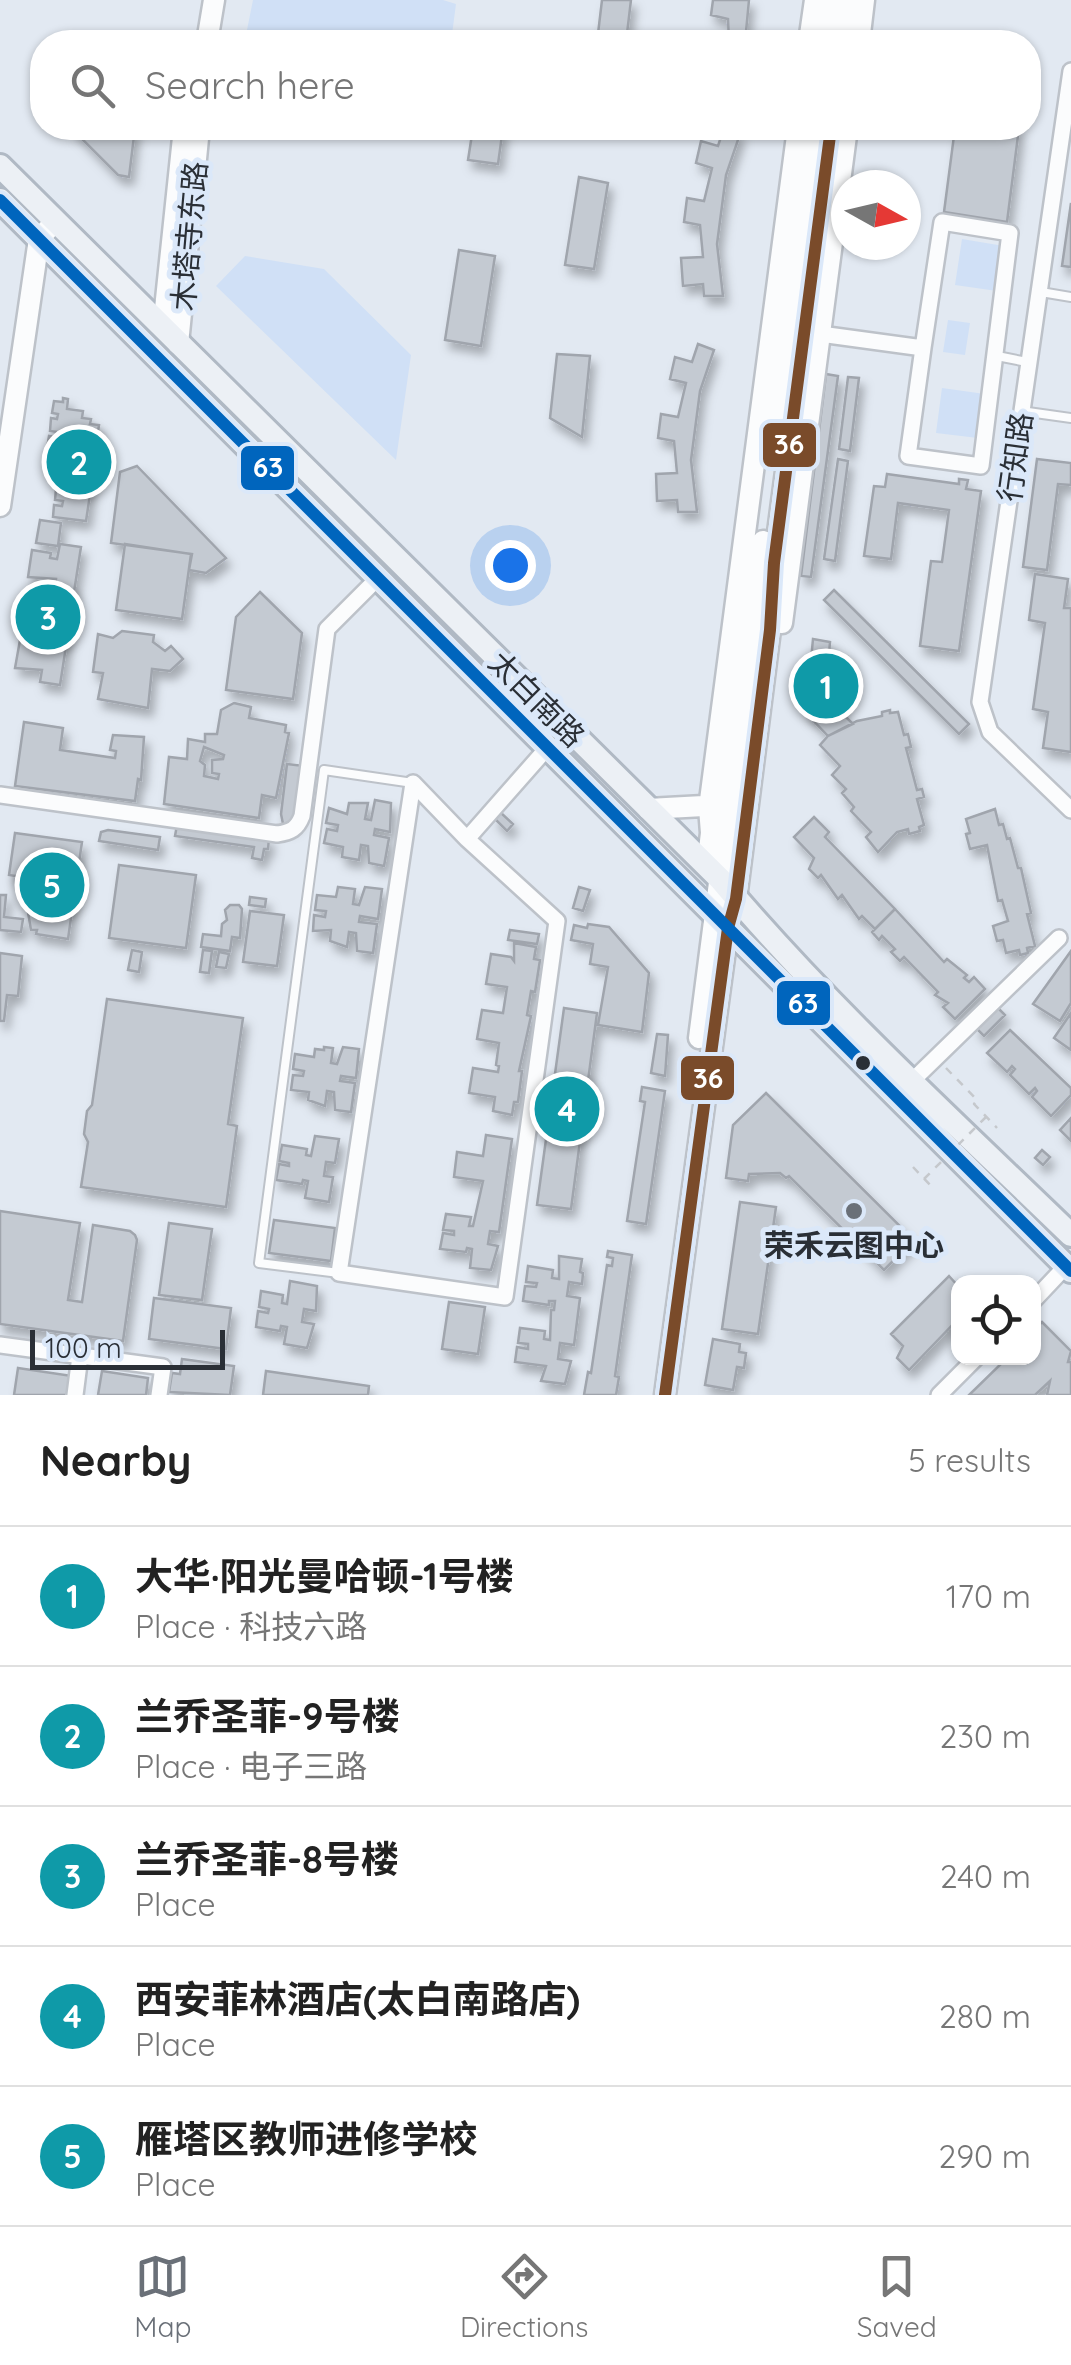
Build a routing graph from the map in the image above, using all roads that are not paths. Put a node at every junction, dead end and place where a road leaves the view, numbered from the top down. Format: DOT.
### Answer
graph roads {
  1 [pos="201,0"];
  2 [pos="214,0"];
  3 [pos="814,0"];
  4 [pos="831,0"];
  5 [pos="848,0"];
  6 [pos="864,0"];
  7 [pos="195,30"];
  8 [pos="209,30"];
  9 [pos="810,30"];
  10 [pos="827,30"];
  11 [pos="844,30"];
  12 [pos="860,30"];
  13 [pos="1071,71"];
  14 [pos="183,140"];
  15 [pos="197,140"];
  16 [pos="797,140"];
  17 [pos="814,140"];
  18 [pos="828,140"];
  19 [pos="845,140"];
  20 [pos="0,166"];
  21 [pos="0,200"];
  22 [pos="47,230"];
  23 [pos="1038,292"];
  24 [pos="1071,296"];
  25 [pos="804,332"];
  26 [pos="171,336"];
  27 [pos="924,348"];
  28 [pos="997,356"];
  29 [pos="1028,362"];
  30 [pos="1021,411"];
  31 [pos="1071,418"];
  32 [pos="0,506"];
  33 [pos="378,578"];
  34 [pos="548,747"];
  35 [pos="413,783"];
  36 [pos="0,795"];
  37 [pos="719,806"];
  38 [pos="648,809"];
  39 [pos="1071,810"];
  40 [pos="466,840"];
  41 [pos="714,873"];
  42 [pos="741,903"];
  43 [pos="722,921"];
  44 [pos="1058,938"];
  45 [pos="912,1081"];
  46 [pos="1071,1236"];
  47 [pos="1069,1269"];
  48 [pos="339,1273"];
  49 [pos="1041,1294"];
  50 [pos="0,1345"];
  51 [pos="80,1356"];
  52 [pos="969,1365"];
  53 [pos="75,1395"];
  54 [pos="159,1395"];
  55 [pos="652,1395"];
  56 [pos="665,1395"];
  57 [pos="939,1395"];
  1 -- 7 [label="main road"];
  2 -- 8 [label="main road"];
  3 -- 9 [label="main road"];
  4 -- 10 [label="main road"];
  5 -- 11 [label="main road"];
  6 -- 12 [label="main road"];
  13 -- 23 [label="street, 行知路"];
  14 -- 26 [label="main road, 木塔寺东路"];
  15 -- 26 [label="main road, 木塔寺东路"];
  16 -- 37 [label="main road"];
  17 -- 25 [label="main road"];
  18 -- 25 [label="main road"];
  19 -- 25 [label="main road"];
  20 -- 22 [label="main road, 太白南路"];
  21 -- 22 [label="main road, 太白南路"];
  22 -- 26 [label="main road, 太白南路"];
  22 -- 32 [label="main road"];
  22 -- 33 [label="main road, 太白南路"];
  23 -- 24 [label="lane"];
  23 -- 29 [label="street, 行知路"];
  25 -- 27 [label="street"];
  25 -- 37 [label="main road"];
  25 -- 42 [label="main road"];
  26 -- 38 [label="main road, 太白南路"];
  27 -- 28 [label="street"];
  27 -- 28 [label="street"];
  28 -- 29 [label="lane"];
  29 -- 30 [label="street, 行知路"];
  30 -- 31 [label="lane"];
  30 -- 39 [label="street, 行知路"];
  33 -- 34 [label="main road, 太白南路"];
  33 -- 36 [label="street"];
  34 -- 40 [label="street"];
  34 -- 43 [label="main road, 太白南路"];
  35 -- 40 [label="street"];
  35 -- 48 [label="street"];
  35 -- 48 [label="lane"];
  37 -- 38 [label="main road"];
  37 -- 41 [label="main road"];
  38 -- 41 [label="main road, 太白南路"];
  40 -- 48 [label="street"];
  41 -- 42 [label="main road, 太白南路"];
  41 -- 43 [label="main road"];
  42 -- 43 [label="main road"];
  42 -- 45 [label="main road, 太白南路"];
  43 -- 47 [label="main road, 太白南路"];
  43 -- 55 [label="main road"];
  43 -- 56 [label="main road"];
  44 -- 45 [label="street"];
  45 -- 46 [label="main road, 太白南路"];
  47 -- 49 [label="street"];
  50 -- 51 [label="street"];
  51 -- 53 [label="street"];
  51 -- 54 [label="street"];
  52 -- 57 [label="street"];
}
